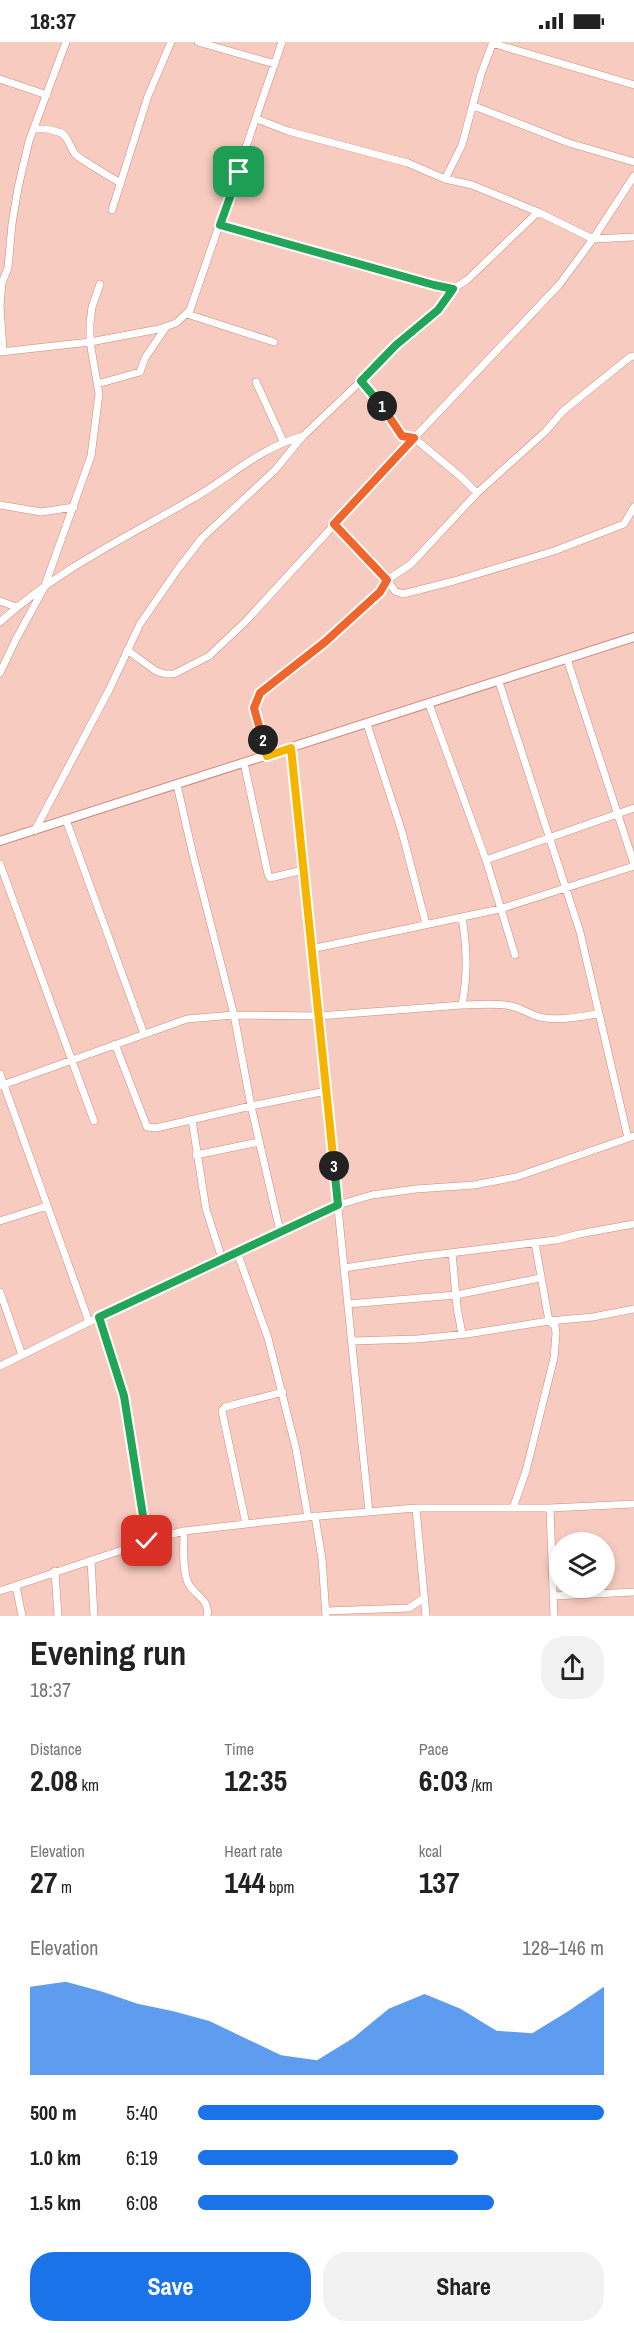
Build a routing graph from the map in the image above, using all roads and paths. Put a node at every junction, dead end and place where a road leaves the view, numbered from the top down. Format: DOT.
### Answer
graph roads {
  1 [pos="66,42"];
  2 [pos="171,42"];
  3 [pos="198,42"];
  4 [pos="282,42"];
  5 [pos="492,42"];
  6 [pos="275,64"];
  7 [pos="0,79"];
  8 [pos="634,85"];
  9 [pos="47,95"];
  10 [pos="474,106"];
  11 [pos="257,120"];
  12 [pos="34,129"];
  13 [pos="634,162"];
  14 [pos="634,176"];
  15 [pos="445,179"];
  16 [pos="121,183"];
  17 [pos="112,210"];
  18 [pos="538,212"];
  19 [pos="220,225"];
  20 [pos="634,237"];
  21 [pos="593,239"];
  22 [pos="100,284"];
  23 [pos="453,289"];
  24 [pos="187,314"];
  25 [pos="166,327"];
  26 [pos="90,342"];
  27 [pos="274,342"];
  28 [pos="2,351"];
  29 [pos="634,356"];
  30 [pos="361,381"];
  31 [pos="256,382"];
  32 [pos="97,384"];
  33 [pos="303,436"];
  34 [pos="414,438"];
  35 [pos="283,441"];
  36 [pos="477,493"];
  37 [pos="0,505"];
  38 [pos="74,507"];
  39 [pos="634,507"];
  40 [pos="334,524"];
  41 [pos="387,580"];
  42 [pos="44,588"];
  43 [pos="0,601"];
  44 [pos="16,608"];
  45 [pos="0,622"];
  46 [pos="634,637"];
  47 [pos="127,650"];
  48 [pos="567,659"];
  49 [pos="0,674"];
  50 [pos="498,682"];
  51 [pos="429,704"];
  52 [pos="367,724"];
  53 [pos="291,748"];
  54 [pos="267,756"];
  55 [pos="244,763"];
  56 [pos="177,784"];
  57 [pos="634,808"];
  58 [pos="618,813"];
  59 [pos="66,820"];
  60 [pos="35,830"];
  61 [pos="549,837"];
  62 [pos="0,841"];
  63 [pos="486,860"];
  64 [pos="0,864"];
  65 [pos="634,865"];
  66 [pos="303,870"];
  67 [pos="567,889"];
  68 [pos="500,909"];
  69 [pos="462,917"];
  70 [pos="426,924"];
  71 [pos="311,948"];
  72 [pos="515,956"];
  73 [pos="462,1005"];
  74 [pos="597,1014"];
  75 [pos="234,1015"];
  76 [pos="319,1017"];
  77 [pos="144,1034"];
  78 [pos="115,1044"];
  79 [pos="72,1061"];
  80 [pos="0,1074"];
  81 [pos="2,1085"];
  82 [pos="326,1091"];
  83 [pos="251,1106"];
  84 [pos="192,1120"];
  85 [pos="94,1121"];
  86 [pos="631,1137"];
  87 [pos="259,1142"];
  88 [pos="196,1155"];
  89 [pos="338,1205"];
  90 [pos="47,1206"];
  91 [pos="0,1221"];
  92 [pos="634,1224"];
  93 [pos="280,1231"];
  94 [pos="535,1243"];
  95 [pos="237,1252"];
  96 [pos="452,1252"];
  97 [pos="222,1259"];
  98 [pos="344,1268"];
  99 [pos="540,1278"];
  100 [pos="0,1292"];
  101 [pos="456,1294"];
  102 [pos="348,1304"];
  103 [pos="634,1309"];
  104 [pos="99,1317"];
  105 [pos="549,1321"];
  106 [pos="88,1322"];
  107 [pos="462,1334"];
  108 [pos="352,1341"];
  109 [pos="22,1355"];
  110 [pos="0,1366"];
  111 [pos="282,1392"];
  112 [pos="634,1504"];
  113 [pos="416,1508"];
  114 [pos="513,1508"];
  115 [pos="550,1508"];
  116 [pos="369,1512"];
  117 [pos="312,1516"];
  118 [pos="246,1524"];
  119 [pos="184,1531"];
  120 [pos="551,1532"];
  121 [pos="147,1541"];
  122 [pos="91,1560"];
  123 [pos="55,1571"];
  124 [pos="16,1586"];
  125 [pos="0,1591"];
  126 [pos="634,1592"];
  127 [pos="615,1593"];
  128 [pos="424,1598"];
  129 [pos="553,1598"];
  130 [pos="326,1613"];
  131 [pos="22,1616"];
  132 [pos="58,1616"];
  133 [pos="94,1616"];
  134 [pos="207,1616"];
  135 [pos="426,1616"];
  136 [pos="554,1616"];
  1 -- 9 [label="street"];
  2 -- 16 [label="street"];
  3 -- 6 [label="street"];
  4 -- 6 [label="street"];
  5 -- 8 [label="street"];
  5 -- 10 [label="street"];
  6 -- 11 [label="street"];
  7 -- 9 [label="street"];
  9 -- 12 [label="street"];
  10 -- 13 [label="street"];
  10 -- 15 [label="street"];
  11 -- 15 [label="street"];
  11 -- 19 [label="street"];
  12 -- 16 [label="street"];
  12 -- 28 [label="street"];
  14 -- 21 [label="street"];
  15 -- 18 [label="street"];
  16 -- 17 [label="street"];
  18 -- 21 [label="street"];
  18 -- 23 [label="street"];
  19 -- 23 [label="street"];
  19 -- 24 [label="street"];
  20 -- 21 [label="street"];
  21 -- 34 [label="street"];
  22 -- 26 [label="street"];
  23 -- 30 [label="street"];
  24 -- 25 [label="street"];
  24 -- 27 [label="street"];
  25 -- 26 [label="street"];
  25 -- 32 [label="street"];
  26 -- 28 [label="street"];
  26 -- 32 [label="street"];
  29 -- 36 [label="street"];
  30 -- 33 [label="street"];
  30 -- 34 [label="street"];
  31 -- 35 [label="street"];
  32 -- 38 [label="street"];
  33 -- 35 [label="street"];
  33 -- 47 [label="street"];
  34 -- 36 [label="street"];
  34 -- 40 [label="street"];
  35 -- 42 [label="street"];
  36 -- 41 [label="street"];
  37 -- 38 [label="street"];
  38 -- 42 [label="street"];
  39 -- 41 [label="street"];
  40 -- 41 [label="street"];
  40 -- 47 [label="street"];
  41 -- 54 [label="street"];
  42 -- 44 [label="street"];
  42 -- 49 [label="street"];
  43 -- 44 [label="street"];
  44 -- 45 [label="street"];
  46 -- 48 [label="main road"];
  47 -- 60 [label="street"];
  48 -- 50 [label="main road"];
  48 -- 58 [label="street"];
  50 -- 51 [label="main road"];
  50 -- 61 [label="street"];
  51 -- 52 [label="main road"];
  51 -- 63 [label="street"];
  52 -- 53 [label="main road"];
  52 -- 70 [label="street"];
  53 -- 54 [label="main road"];
  53 -- 66 [label="street"];
  54 -- 55 [label="main road"];
  55 -- 56 [label="main road"];
  55 -- 66 [label="street"];
  56 -- 59 [label="main road"];
  56 -- 75 [label="street"];
  57 -- 58 [label="street"];
  58 -- 61 [label="street"];
  58 -- 65 [label="street"];
  59 -- 60 [label="main road"];
  59 -- 77 [label="street"];
  60 -- 62 [label="main road"];
  61 -- 63 [label="street"];
  61 -- 67 [label="street"];
  63 -- 68 [label="street"];
  64 -- 79 [label="street"];
  65 -- 67 [label="street"];
  66 -- 71 [label="street"];
  67 -- 68 [label="street"];
  67 -- 74 [label="street"];
  68 -- 69 [label="street"];
  68 -- 72 [label="street"];
  69 -- 70 [label="street"];
  69 -- 73 [label="street"];
  70 -- 71 [label="street"];
  71 -- 76 [label="street"];
  73 -- 74 [label="street"];
  73 -- 76 [label="street"];
  74 -- 86 [label="street"];
  75 -- 76 [label="street"];
  75 -- 77 [label="street"];
  75 -- 83 [label="street"];
  76 -- 82 [label="street"];
  77 -- 78 [label="street"];
  78 -- 79 [label="street"];
  78 -- 84 [label="street"];
  79 -- 81 [label="street"];
  79 -- 85 [label="street"];
  80 -- 81 [label="street"];
  81 -- 90 [label="street"];
  82 -- 83 [label="street"];
  82 -- 89 [label="street"];
  83 -- 84 [label="street"];
  83 -- 87 [label="street"];
  84 -- 88 [label="street"];
  86 -- 89 [label="street"];
  87 -- 88 [label="street"];
  87 -- 93 [label="street"];
  88 -- 97 [label="street"];
  89 -- 93 [label="street"];
  89 -- 98 [label="street"];
  90 -- 91 [label="street"];
  90 -- 106 [label="street"];
  92 -- 94 [label="street"];
  93 -- 95 [label="street"];
  94 -- 96 [label="street"];
  94 -- 99 [label="street"];
  95 -- 97 [label="street"];
  95 -- 111 [label="street"];
  96 -- 98 [label="street"];
  96 -- 101 [label="street"];
  97 -- 104 [label="street"];
  98 -- 102 [label="street"];
  99 -- 101 [label="street"];
  99 -- 105 [label="street"];
  100 -- 109 [label="street"];
  101 -- 102 [label="street"];
  101 -- 107 [label="street"];
  102 -- 108 [label="street"];
  103 -- 105 [label="street"];
  104 -- 106 [label="street"];
  104 -- 121 [label="street"];
  105 -- 107 [label="street"];
  105 -- 114 [label="street"];
  106 -- 109 [label="street"];
  107 -- 108 [label="street"];
  108 -- 116 [label="street"];
  109 -- 110 [label="street"];
  111 -- 117 [label="street"];
  111 -- 118 [label="street"];
  112 -- 115 [label="street"];
  113 -- 114 [label="street"];
  113 -- 116 [label="street"];
  113 -- 128 [label="street"];
  114 -- 115 [label="street"];
  115 -- 120 [label="street"];
  116 -- 117 [label="street"];
  117 -- 118 [label="street"];
  117 -- 130 [label="street"];
  118 -- 119 [label="street"];
  119 -- 121 [label="street"];
  119 -- 134 [label="street"];
  121 -- 122 [label="street"];
  122 -- 123 [label="street"];
  122 -- 133 [label="street"];
  123 -- 124 [label="street"];
  123 -- 132 [label="street"];
  124 -- 125 [label="street"];
  124 -- 131 [label="street"];
  126 -- 127 [label="street"];
  128 -- 130 [label="street"];
  128 -- 135 [label="street"];
  129 -- 136 [label="street"];
}
